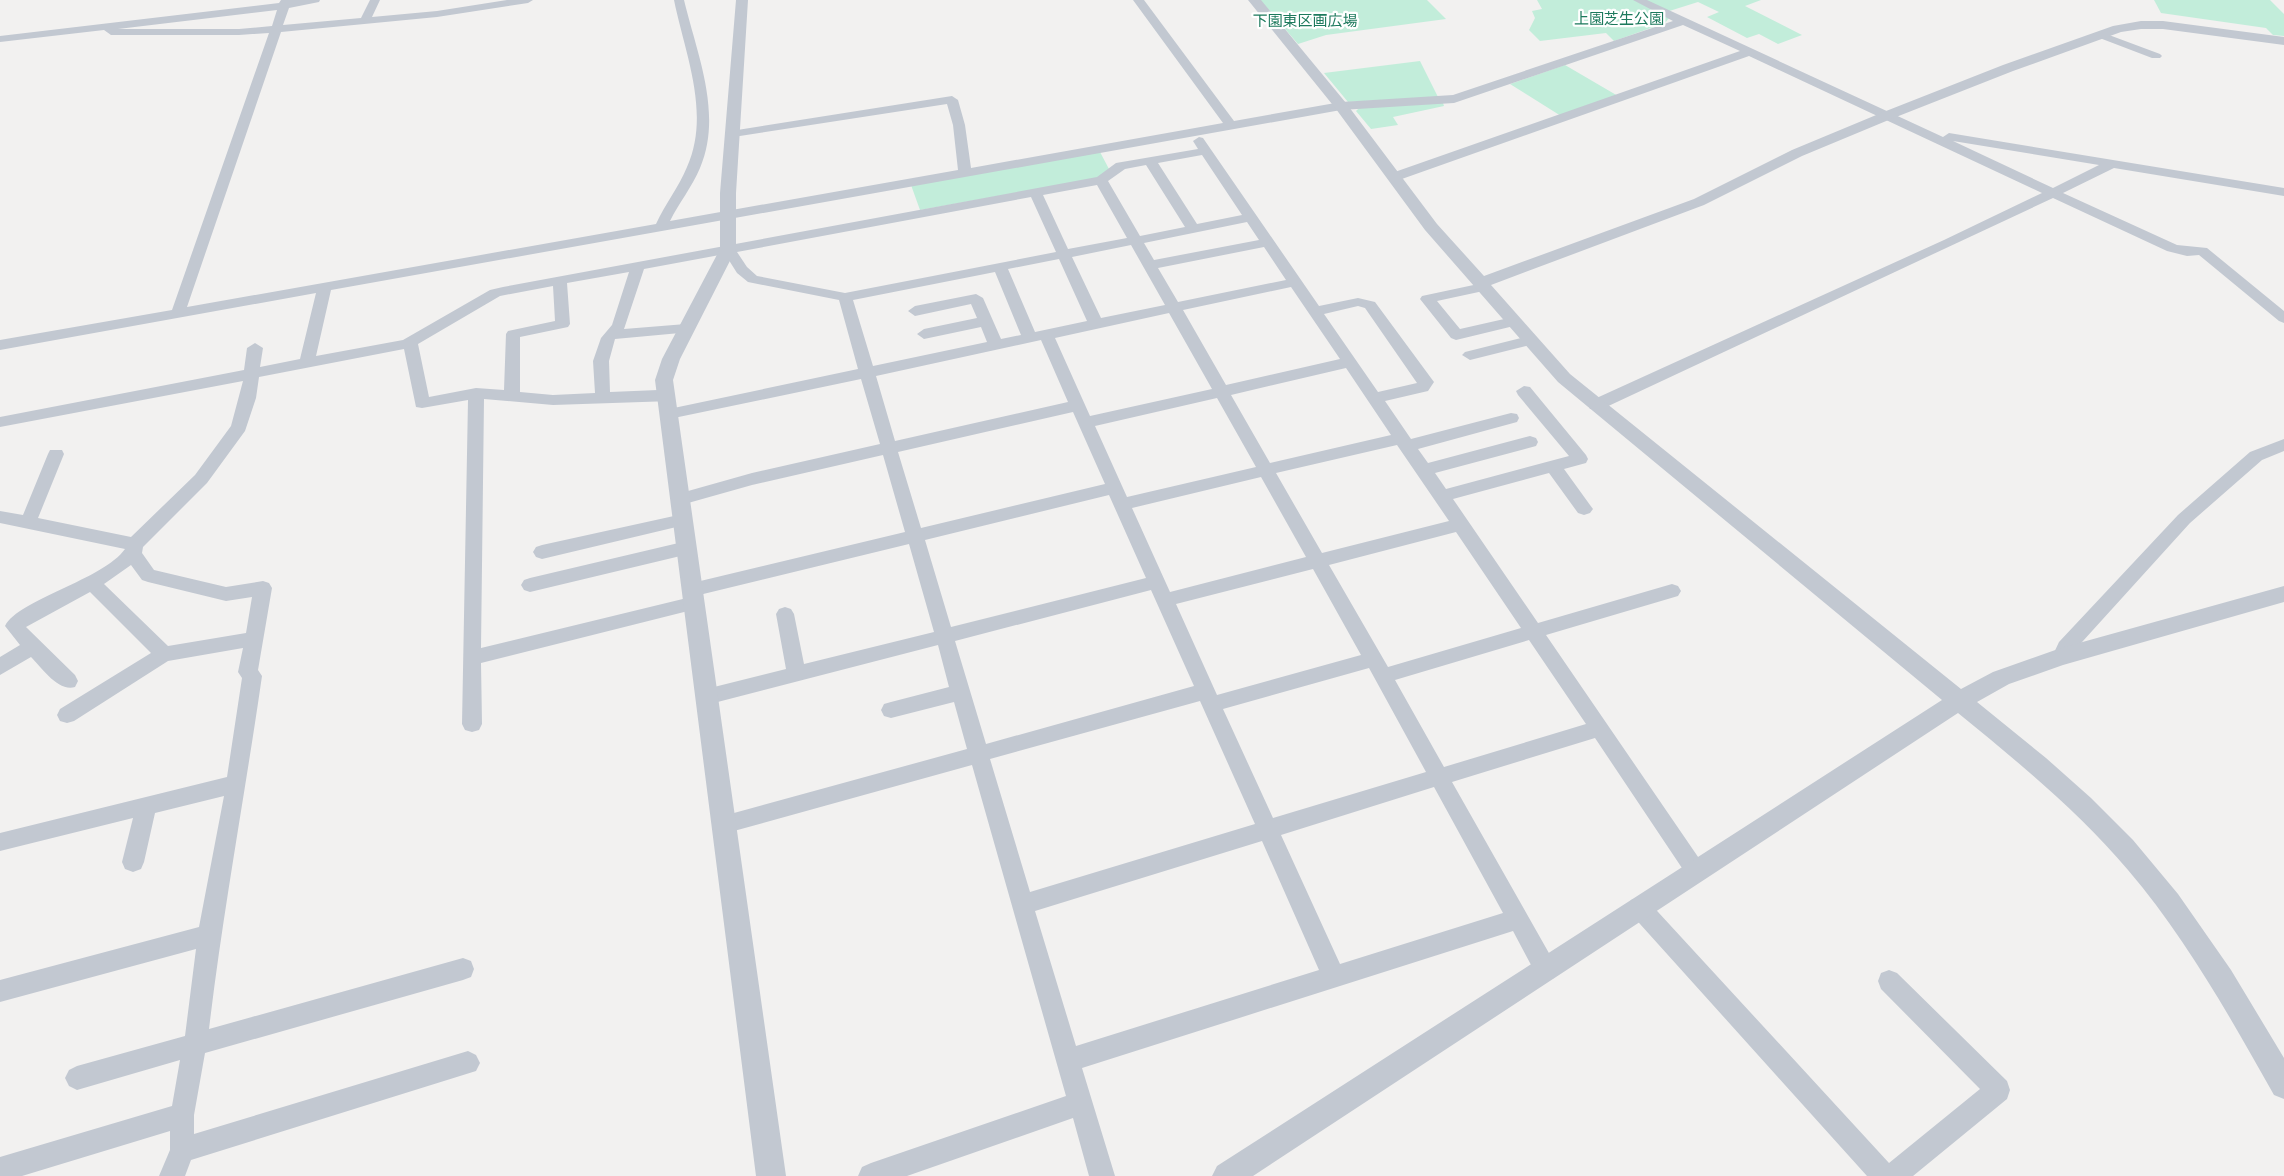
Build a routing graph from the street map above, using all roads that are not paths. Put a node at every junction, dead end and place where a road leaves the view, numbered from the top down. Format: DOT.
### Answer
graph roads {
  1 [pos="315,0"];
  2 [pos="375,0"];
  3 [pos="443,0"];
  4 [pos="528,0"];
  5 [pos="679,0"];
  6 [pos="742,0"];
  7 [pos="1138,0"];
  8 [pos="1254,0"];
  9 [pos="1638,0"];
  10 [pos="285,3"];
  11 [pos="437,14"];
  12 [pos="365,20"];
  13 [pos="1683,21"];
  14 [pos="108,27"];
  15 [pos="276,29"];
  16 [pos="2101,34"];
  17 [pos="0,39"];
  18 [pos="2284,41"];
  19 [pos="1749,52"];
  20 [pos="2156,56"];
  21 [pos="1341,106"];
  22 [pos="1886,116"];
  23 [pos="1230,126"];
  24 [pos="1915,129"];
  25 [pos="1192,132"];
  26 [pos="731,135"];
  27 [pos="1206,151"];
  28 [pos="1149,161"];
  29 [pos="2112,164"];
  30 [pos="965,173"];
  31 [pos="1394,177"];
  32 [pos="1101,180"];
  33 [pos="1035,192"];
  34 [pos="2284,192"];
  35 [pos="2054,193"];
  36 [pos="727,215"];
  37 [pos="1251,217"];
  38 [pos="661,227"];
  39 [pos="1193,229"];
  40 [pos="1136,240"];
  41 [pos="1268,242"];
  42 [pos="728,249"];
  43 [pos="1064,254"];
  44 [pos="1151,265"];
  45 [pos="638,266"];
  46 [pos="1000,267"];
  47 [pos="561,280"];
  48 [pos="1296,282"];
  49 [pos="1482,285"];
  50 [pos="325,287"];
  51 [pos="845,297"];
  52 [pos="1174,308"];
  53 [pos="915,311"];
  54 [pos="1316,311"];
  55 [pos="178,313"];
  56 [pos="2284,318"];
  57 [pos="986,321"];
  58 [pos="1513,322"];
  59 [pos="1096,324"];
  60 [pos="686,329"];
  61 [pos="612,334"];
  62 [pos="924,334"];
  63 [pos="1046,335"];
  64 [pos="1030,338"];
  65 [pos="1529,341"];
  66 [pos="410,343"];
  67 [pos="0,345"];
  68 [pos="996,345"];
  69 [pos="255,348"];
  70 [pos="1470,355"];
  71 [pos="1350,362"];
  72 [pos="307,364"];
  73 [pos="867,371"];
  74 [pos="251,374"];
  75 [pos="1219,390"];
  76 [pos="1524,392"];
  77 [pos="476,393"];
  78 [pos="510,397"];
  79 [pos="603,398"];
  80 [pos="1375,398"];
  81 [pos="667,405"];
  82 [pos="1596,405"];
  83 [pos="1076,406"];
  84 [pos="1511,418"];
  85 [pos="0,422"];
  86 [pos="1084,423"];
  87 [pos="1405,442"];
  88 [pos="1530,442"];
  89 [pos="2284,445"];
  90 [pos="890,448"];
  91 [pos="56,454"];
  92 [pos="1553,466"];
  93 [pos="1425,470"];
  94 [pos="1265,471"];
  95 [pos="1118,496"];
  96 [pos="1443,496"];
  97 [pos="681,499"];
  98 [pos="1584,510"];
  99 [pos="0,518"];
  100 [pos="683,520"];
  101 [pos="28,523"];
  102 [pos="1461,524"];
  103 [pos="916,537"];
  104 [pos="687,548"];
  105 [pos="134,549"];
  106 [pos="542,552"];
  107 [pos="1316,561"];
  108 [pos="1157,582"];
  109 [pos="92,583"];
  110 [pos="530,585"];
  111 [pos="1672,591"];
  112 [pos="2284,594"];
  113 [pos="693,596"];
  114 [pos="1165,600"];
  115 [pos="785,614"];
  116 [pos="1534,631"];
  117 [pos="945,637"];
  118 [pos="254,639"];
  119 [pos="32,647"];
  120 [pos="164,654"];
  121 [pos="2061,657"];
  122 [pos="471,658"];
  123 [pos="0,667"];
  124 [pos="1378,667"];
  125 [pos="797,674"];
  126 [pos="68,681"];
  127 [pos="961,692"];
  128 [pos="706,697"];
  129 [pos="1209,697"];
  130 [pos="1958,700"];
  131 [pos="891,710"];
  132 [pos="67,716"];
  133 [pos="472,724"];
  134 [pos="1600,728"];
  135 [pos="980,754"];
  136 [pos="1439,777"];
  137 [pos="236,784"];
  138 [pos="146,807"];
  139 [pos="723,825"];
  140 [pos="1267,830"];
  141 [pos="0,842"];
  142 [pos="133,862"];
  143 [pos="1696,870"];
  144 [pos="1024,904"];
  145 [pos="1639,908"];
  146 [pos="1518,919"];
  147 [pos="209,935"];
  148 [pos="463,969"];
  149 [pos="1546,970"];
  150 [pos="1333,975"];
  151 [pos="1889,981"];
  152 [pos="0,991"];
  153 [pos="195,1046"];
  154 [pos="1069,1060"];
  155 [pos="468,1063"];
  156 [pos="77,1078"];
  157 [pos="2284,1085"];
  158 [pos="1081,1103"];
  159 [pos="182,1115"];
  160 [pos="182,1150"];
  161 [pos="0,1170"];
  162 [pos="172,1176"];
  163 [pos="771,1176"];
  164 [pos="871,1176"];
  165 [pos="1102,1176"];
  166 [pos="1227,1176"];
  167 [pos="1884,1176"];
  168 [pos="1893,1176"];
  1 -- 10 [label="street"];
  2 -- 12 [label="street"];
  3 -- 11 [label="street"];
  4 -- 11 [label="street"];
  5 -- 38 [label="street"];
  6 -- 26 [label="street"];
  7 -- 23 [label="street"];
  8 -- 21 [label="street"];
  9 -- 13 [label="street"];
  10 -- 14 [label="street"];
  10 -- 15 [label="street"];
  11 -- 12 [label="street"];
  12 -- 15 [label="street"];
  13 -- 19 [label="street"];
  13 -- 21 [label="street"];
  14 -- 15 [label="street"];
  14 -- 17 [label="street"];
  15 -- 55 [label="street"];
  16 -- 18 [label="street"];
  16 -- 20 [label="street"];
  16 -- 22 [label="street"];
  19 -- 22 [label="street"];
  19 -- 31 [label="street"];
  21 -- 23 [label="street"];
  21 -- 31 [label="street"];
  22 -- 24 [label="street"];
  22 -- 49 [label="street"];
  23 -- 25 [label="street"];
  24 -- 29 [label="street"];
  24 -- 35 [label="street"];
  25 -- 27 [label="street"];
  25 -- 30 [label="street"];
  26 -- 30 [label="street"];
  26 -- 36 [label="street"];
  27 -- 28 [label="street"];
  27 -- 37 [label="street"];
  28 -- 32 [label="street"];
  28 -- 39 [label="street"];
  29 -- 34 [label="street"];
  29 -- 35 [label="street"];
  30 -- 36 [label="street"];
  31 -- 49 [label="street"];
  32 -- 33 [label="street"];
  32 -- 40 [label="street"];
  33 -- 42 [label="street"];
  33 -- 43 [label="street"];
  35 -- 56 [label="street"];
  35 -- 82 [label="street"];
  36 -- 38 [label="street"];
  36 -- 42 [label="street"];
  37 -- 39 [label="street"];
  37 -- 41 [label="street"];
  38 -- 50 [label="street"];
  39 -- 40 [label="street"];
  40 -- 43 [label="street"];
  40 -- 44 [label="street"];
  41 -- 44 [label="street"];
  41 -- 48 [label="street"];
  42 -- 45 [label="street"];
  42 -- 51 [label="street"];
  42 -- 60 [label="street"];
  43 -- 46 [label="street"];
  43 -- 59 [label="street"];
  44 -- 52 [label="street"];
  45 -- 47 [label="street"];
  45 -- 61 [label="street"];
  46 -- 51 [label="street"];
  46 -- 64 [label="street"];
  47 -- 66 [label="street"];
  47 -- 78 [label="street"];
  48 -- 52 [label="street"];
  48 -- 54 [label="street"];
  49 -- 58 [label="street"];
  49 -- 58 [label="street"];
  50 -- 55 [label="street"];
  50 -- 72 [label="street"];
  51 -- 73 [label="street"];
  52 -- 59 [label="street"];
  52 -- 75 [label="street"];
  53 -- 57 [label="street"];
  54 -- 71 [label="street"];
  54 -- 80 [label="street"];
  55 -- 67 [label="street"];
  57 -- 62 [label="street"];
  57 -- 68 [label="street"];
  58 -- 65 [label="street"];
  59 -- 63 [label="street"];
  60 -- 61 [label="street"];
  60 -- 81 [label="street"];
  61 -- 79 [label="street"];
  63 -- 64 [label="street"];
  63 -- 83 [label="street"];
  64 -- 68 [label="street"];
  65 -- 70 [label="street"];
  65 -- 82 [label="street"];
  66 -- 72 [label="street"];
  66 -- 77 [label="street"];
  68 -- 73 [label="street"];
  69 -- 74 [label="street"];
  71 -- 75 [label="street"];
  71 -- 80 [label="street"];
  72 -- 74 [label="street"];
  73 -- 81 [label="street"];
  73 -- 90 [label="street"];
  74 -- 85 [label="street"];
  74 -- 105 [label="street"];
  75 -- 86 [label="street"];
  75 -- 94 [label="street"];
  76 -- 92 [label="street"];
  77 -- 78 [label="street"];
  77 -- 122 [label="street"];
  78 -- 79 [label="street"];
  79 -- 81 [label="street"];
  80 -- 87 [label="street"];
  81 -- 97 [label="street"];
  82 -- 130 [label="street"];
  83 -- 86 [label="street"];
  83 -- 90 [label="street"];
  84 -- 87 [label="street"];
  86 -- 95 [label="street"];
  87 -- 93 [label="street"];
  87 -- 94 [label="street"];
  88 -- 93 [label="street"];
  89 -- 121 [label="street"];
  90 -- 97 [label="street"];
  90 -- 103 [label="street"];
  91 -- 101 [label="street"];
  92 -- 96 [label="street"];
  92 -- 98 [label="street"];
  93 -- 96 [label="street"];
  94 -- 95 [label="street"];
  94 -- 107 [label="street"];
  95 -- 103 [label="street"];
  95 -- 108 [label="street"];
  96 -- 102 [label="street"];
  97 -- 100 [label="street"];
  99 -- 101 [label="street"];
  100 -- 104 [label="street"];
  100 -- 106 [label="street"];
  101 -- 105 [label="street"];
  102 -- 107 [label="street"];
  102 -- 116 [label="street"];
  103 -- 113 [label="street"];
  103 -- 117 [label="street"];
  104 -- 110 [label="street"];
  104 -- 113 [label="street"];
  105 -- 109 [label="street"];
  105 -- 118 [label="street"];
  107 -- 114 [label="street"];
  107 -- 124 [label="street"];
  108 -- 114 [label="street"];
  108 -- 117 [label="street"];
  109 -- 119 [label="street"];
  109 -- 120 [label="street"];
  111 -- 116 [label="street"];
  112 -- 121 [label="street"];
  113 -- 122 [label="street"];
  113 -- 128 [label="street"];
  114 -- 129 [label="street"];
  115 -- 125 [label="street"];
  116 -- 124 [label="street"];
  116 -- 134 [label="street"];
  117 -- 125 [label="street"];
  117 -- 127 [label="street"];
  118 -- 120 [label="street"];
  118 -- 137 [label="street"];
  119 -- 123 [label="street"];
  119 -- 126 [label="street"];
  120 -- 132 [label="street"];
  121 -- 130 [label="street"];
  122 -- 133 [label="street"];
  124 -- 129 [label="street"];
  124 -- 136 [label="street"];
  125 -- 128 [label="street"];
  127 -- 131 [label="street"];
  127 -- 135 [label="street"];
  128 -- 139 [label="street"];
  129 -- 135 [label="street"];
  129 -- 140 [label="street"];
  130 -- 143 [label="street"];
  130 -- 157 [label="street"];
  134 -- 136 [label="street"];
  134 -- 143 [label="street"];
  135 -- 139 [label="street"];
  135 -- 144 [label="street"];
  136 -- 140 [label="street"];
  136 -- 146 [label="street"];
  137 -- 138 [label="street"];
  137 -- 147 [label="street"];
  138 -- 141 [label="street"];
  138 -- 142 [label="street"];
  139 -- 163 [label="street"];
  140 -- 144 [label="street"];
  140 -- 150 [label="street"];
  143 -- 145 [label="street"];
  144 -- 154 [label="street"];
  145 -- 149 [label="street"];
  145 -- 167 [label="street"];
  146 -- 149 [label="street"];
  146 -- 150 [label="street"];
  147 -- 152 [label="street"];
  147 -- 153 [label="street"];
  148 -- 153 [label="street"];
  149 -- 166 [label="street"];
  150 -- 154 [label="street"];
  151 -- 168 [label="street"];
  153 -- 156 [label="street"];
  153 -- 159 [label="street"];
  154 -- 158 [label="street"];
  155 -- 160 [label="street"];
  158 -- 164 [label="street"];
  158 -- 165 [label="street"];
  159 -- 160 [label="street"];
  159 -- 161 [label="street"];
  160 -- 162 [label="street"];
}
